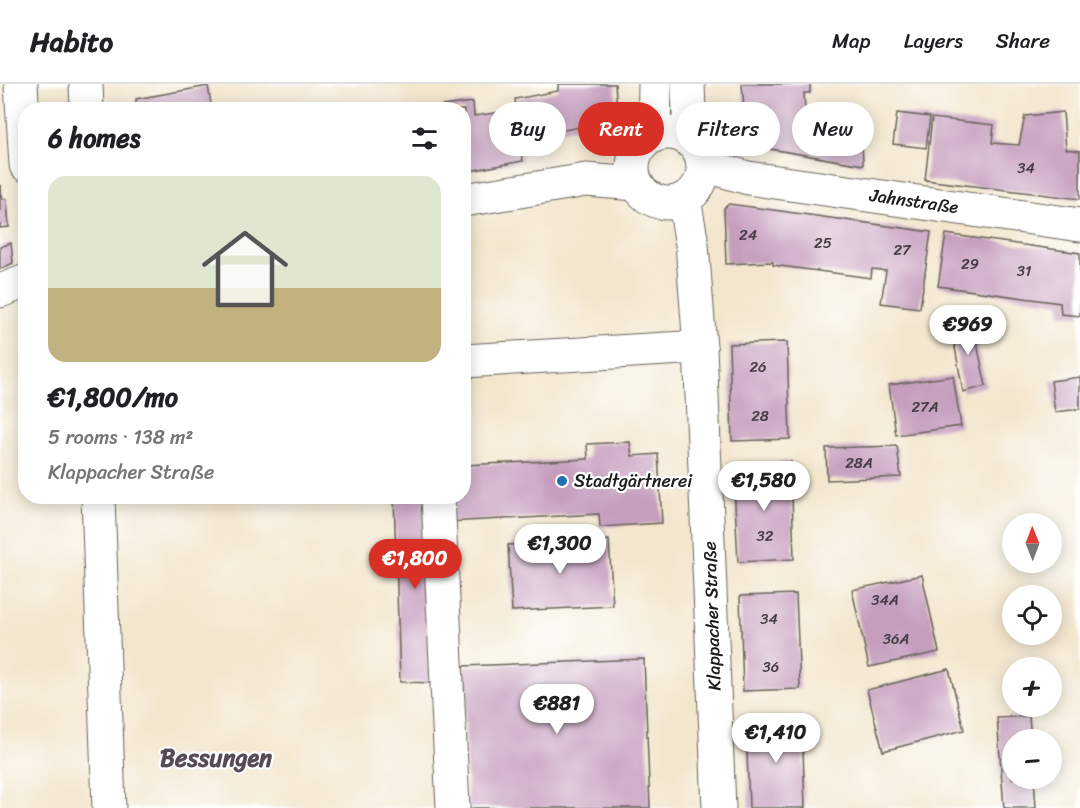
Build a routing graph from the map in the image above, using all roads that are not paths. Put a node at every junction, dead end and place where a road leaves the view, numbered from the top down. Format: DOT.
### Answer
graph roads {
  1 [pos="21,84"];
  2 [pos="86,84"];
  3 [pos="655,84"];
  4 [pos="688,84"];
  5 [pos="22,102"];
  6 [pos="87,102"];
  7 [pos="670,170"];
  8 [pos="471,199"];
  9 [pos="1080,225"];
  10 [pos="18,284"];
  11 [pos="0,291"];
  12 [pos="700,347"];
  13 [pos="471,361"];
  14 [pos="98,504"];
  15 [pos="438,504"];
  16 [pos="109,808"];
  17 [pos="453,808"];
  18 [pos="719,808"];
  1 -- 5 [label="street"];
  2 -- 6 [label="street"];
  3 -- 7 [label="street"];
  4 -- 7 [label="street"];
  7 -- 8 [label="street, Jahnstraße"];
  7 -- 9 [label="street, Jahnstraße"];
  7 -- 12 [label="street, Klappacher Straße"];
  10 -- 11 [label="street"];
  12 -- 13 [label="street"];
  12 -- 18 [label="street, Klappacher Straße"];
  14 -- 16 [label="street"];
  15 -- 17 [label="street"];
}
